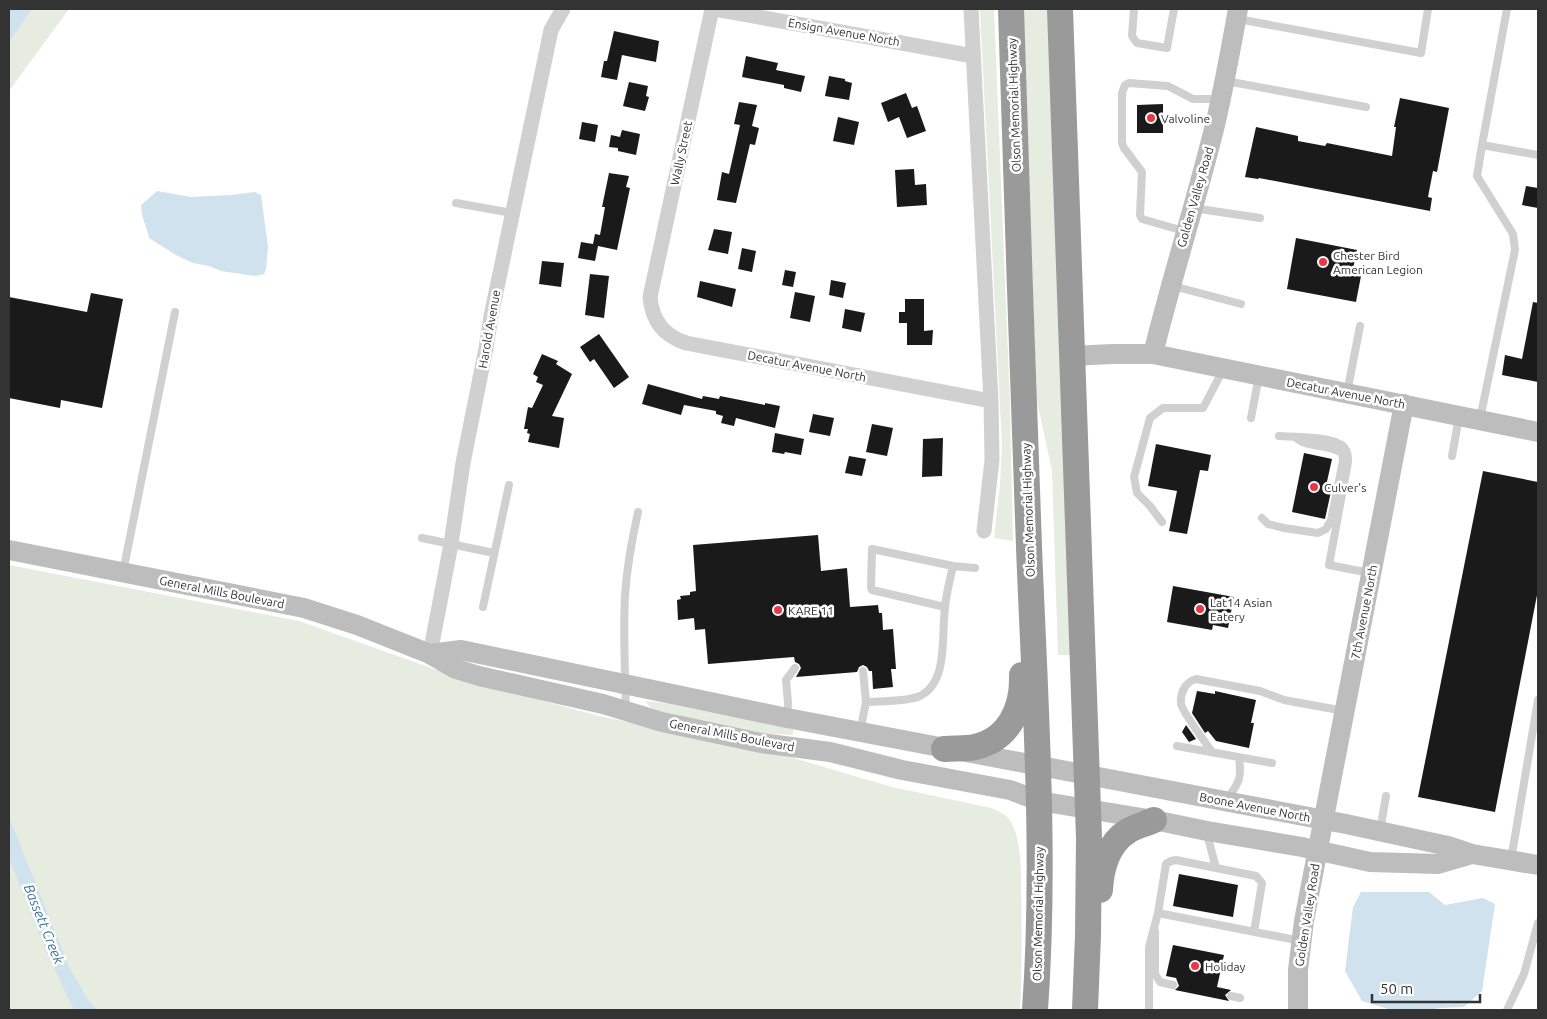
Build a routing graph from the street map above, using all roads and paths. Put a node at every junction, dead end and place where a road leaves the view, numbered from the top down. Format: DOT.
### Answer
graph roads {
  1 [pos="563,9"];
  2 [pos="713,9"];
  3 [pos="972,9"];
  4 [pos="1060,9"];
  5 [pos="1134,9"];
  6 [pos="1174,9"];
  7 [pos="1428,9"];
  8 [pos="1507,9"];
  9 [pos="1011,11"];
  10 [pos="1237,14"];
  11 [pos="972,56"];
  12 [pos="1223,90"];
  13 [pos="1366,106"];
  14 [pos="1482,145"];
  15 [pos="1538,155"];
  16 [pos="456,203"];
  17 [pos="1193,208"];
  18 [pos="512,214"];
  19 [pos="1260,218"];
  20 [pos="1186,231"];
  21 [pos="1170,285"];
  22 [pos="650,297"];
  23 [pos="1241,304"];
  24 [pos="175,312"];
  25 [pos="1360,326"];
  26 [pos="1153,354"];
  27 [pos="1072,356"];
  28 [pos="1224,369"];
  29 [pos="1259,375"];
  30 [pos="1347,393"];
  31 [pos="991,401"];
  32 [pos="1404,404"];
  33 [pos="1459,416"];
  34 [pos="1251,418"];
  35 [pos="1480,420"];
  36 [pos="1538,432"];
  37 [pos="1279,436"];
  38 [pos="1296,437"];
  39 [pos="1452,456"];
  40 [pos="508,485"];
  41 [pos="638,512"];
  42 [pos="1028,512"];
  43 [pos="1262,518"];
  44 [pos="1162,522"];
  45 [pos="984,531"];
  46 [pos="422,538"];
  47 [pos="451,544"];
  48 [pos="9,550"];
  49 [pos="494,553"];
  50 [pos="953,566"];
  51 [pos="975,568"];
  52 [pos="123,572"];
  53 [pos="1372,573"];
  54 [pos="483,607"];
  55 [pos="945,607"];
  56 [pos="430,654"];
  57 [pos="795,668"];
  58 [pos="863,671"];
  59 [pos="626,685"];
  60 [pos="1538,700"];
  61 [pos="866,702"];
  62 [pos="626,711"];
  63 [pos="1344,711"];
  64 [pos="787,718"];
  65 [pos="860,732"];
  66 [pos="1177,746"];
  67 [pos="944,749"];
  68 [pos="1212,752"];
  69 [pos="1239,757"];
  70 [pos="1272,763"];
  71 [pos="1037,765"];
  72 [pos="1087,774"];
  73 [pos="1386,796"];
  74 [pos="1039,801"];
  75 [pos="1226,801"];
  76 [pos="1088,808"];
  77 [pos="1154,820"];
  78 [pos="1323,820"];
  79 [pos="1207,832"];
  80 [pos="1379,832"];
  81 [pos="1317,850"];
  82 [pos="1472,854"];
  83 [pos="1511,860"];
  84 [pos="1538,865"];
  85 [pos="1216,868"];
  86 [pos="1158,913"];
  87 [pos="1538,923"];
  88 [pos="1155,926"];
  89 [pos="1254,932"];
  90 [pos="1301,941"];
  91 [pos="1173,985"];
  92 [pos="1231,996"];
  93 [pos="1240,998"];
  94 [pos="1035,1010"];
  95 [pos="1084,1010"];
  96 [pos="1096,1010"];
  97 [pos="1149,1010"];
  98 [pos="1298,1010"];
  99 [pos="1507,1010"];
  1 -- 18 [label="street, Harold Avenue"];
  2 -- 11 [label="street, Ensign Avenue North"];
  2 -- 22 [label="street, Wally Street"];
  3 -- 11 [label="street"];
  4 -- 27 [label="highway"];
  5 -- 6 [label="lane"];
  7 -- 10 [label="lane"];
  8 -- 14 [label="lane"];
  9 -- 42 [label="highway, Olson Memorial Highway"];
  10 -- 12 [label="street, Golden Valley Road"];
  11 -- 31 [label="street"];
  12 -- 13 [label="lane"];
  12 -- 17 [label="street, Golden Valley Road"];
  12 -- 20 [label="lane"];
  14 -- 15 [label="lane"];
  14 -- 35 [label="lane"];
  16 -- 18 [label="lane"];
  17 -- 19 [label="lane"];
  17 -- 20 [label="street, Golden Valley Road"];
  18 -- 47 [label="street, Harold Avenue"];
  20 -- 21 [label="street, Golden Valley Road"];
  21 -- 23 [label="lane"];
  21 -- 26 [label="street, Golden Valley Road"];
  22 -- 31 [label="street, Decatur Avenue North"];
  24 -- 52 [label="lane"];
  25 -- 30 [label="lane"];
  26 -- 27 [label="street, Decatur Avenue North"];
  26 -- 28 [label="street, Decatur Avenue North"];
  27 -- 72 [label="highway"];
  28 -- 29 [label="street, Decatur Avenue North"];
  28 -- 44 [label="lane"];
  29 -- 30 [label="street, Decatur Avenue North"];
  29 -- 34 [label="lane"];
  30 -- 32 [label="street, Decatur Avenue North"];
  31 -- 45 [label="street"];
  32 -- 33 [label="street, Decatur Avenue North"];
  32 -- 53 [label="street, 7th Avenue North"];
  33 -- 35 [label="street, Decatur Avenue North"];
  33 -- 39 [label="lane"];
  35 -- 36 [label="street, Decatur Avenue North"];
  37 -- 38 [label="lane"];
  38 -- 43 [label="lane"];
  38 -- 53 [label="lane"];
  40 -- 49 [label="lane"];
  41 -- 59 [label="lane"];
  42 -- 67 [label="highway"];
  42 -- 71 [label="highway, Olson Memorial Highway"];
  46 -- 47 [label="lane"];
  47 -- 49 [label="lane"];
  47 -- 56 [label="street, Harold Avenue"];
  48 -- 52 [label="street, General Mills Boulevard"];
  49 -- 54 [label="lane"];
  50 -- 51 [label="lane"];
  50 -- 55 [label="lane"];
  50 -- 55 [label="lane"];
  52 -- 56 [label="street, General Mills Boulevard"];
  53 -- 63 [label="street, 7th Avenue North"];
  55 -- 61 [label="lane"];
  56 -- 59 [label="street, General Mills Boulevard"];
  56 -- 62 [label="street, General Mills Boulevard"];
  57 -- 64 [label="lane"];
  58 -- 61 [label="lane"];
  59 -- 62 [label="lane"];
  59 -- 64 [label="street, General Mills Boulevard"];
  60 -- 83 [label="lane"];
  61 -- 65 [label="lane"];
  62 -- 74 [label="street, General Mills Boulevard"];
  63 -- 68 [label="lane"];
  63 -- 78 [label="street, 7th Avenue North"];
  64 -- 65 [label="street, General Mills Boulevard"];
  65 -- 67 [label="street, General Mills Boulevard"];
  66 -- 68 [label="lane"];
  67 -- 71 [label="street, General Mills Boulevard"];
  68 -- 69 [label="lane"];
  69 -- 70 [label="lane"];
  69 -- 75 [label="lane"];
  71 -- 72 [label="street, Boone Avenue North"];
  71 -- 74 [label="highway, Olson Memorial Highway"];
  72 -- 75 [label="street, Boone Avenue North"];
  72 -- 76 [label="highway"];
  73 -- 80 [label="lane"];
  74 -- 76 [label="street, Boone Avenue North"];
  74 -- 94 [label="highway, Olson Memorial Highway"];
  75 -- 78 [label="street, Boone Avenue North"];
  76 -- 77 [label="street, Boone Avenue North"];
  76 -- 95 [label="highway"];
  77 -- 79 [label="street, Boone Avenue North"];
  77 -- 96 [label="highway"];
  78 -- 80 [label="street, Boone Avenue North"];
  78 -- 81 [label="street, Golden Valley Road"];
  79 -- 81 [label="street, Boone Avenue North"];
  79 -- 85 [label="lane"];
  80 -- 82 [label="street, Boone Avenue North"];
  81 -- 82 [label="street, Boone Avenue North"];
  81 -- 90 [label="street, Golden Valley Road"];
  82 -- 83 [label="street, Boone Avenue North"];
  83 -- 84 [label="street, Boone Avenue North"];
  85 -- 86 [label="lane"];
  85 -- 89 [label="lane"];
  86 -- 88 [label="lane"];
  86 -- 89 [label="lane"];
  87 -- 99 [label="lane"];
  88 -- 91 [label="lane"];
  88 -- 97 [label="lane"];
  89 -- 90 [label="lane"];
  90 -- 98 [label="street, Golden Valley Road"];
  92 -- 93 [label="lane"];
}
